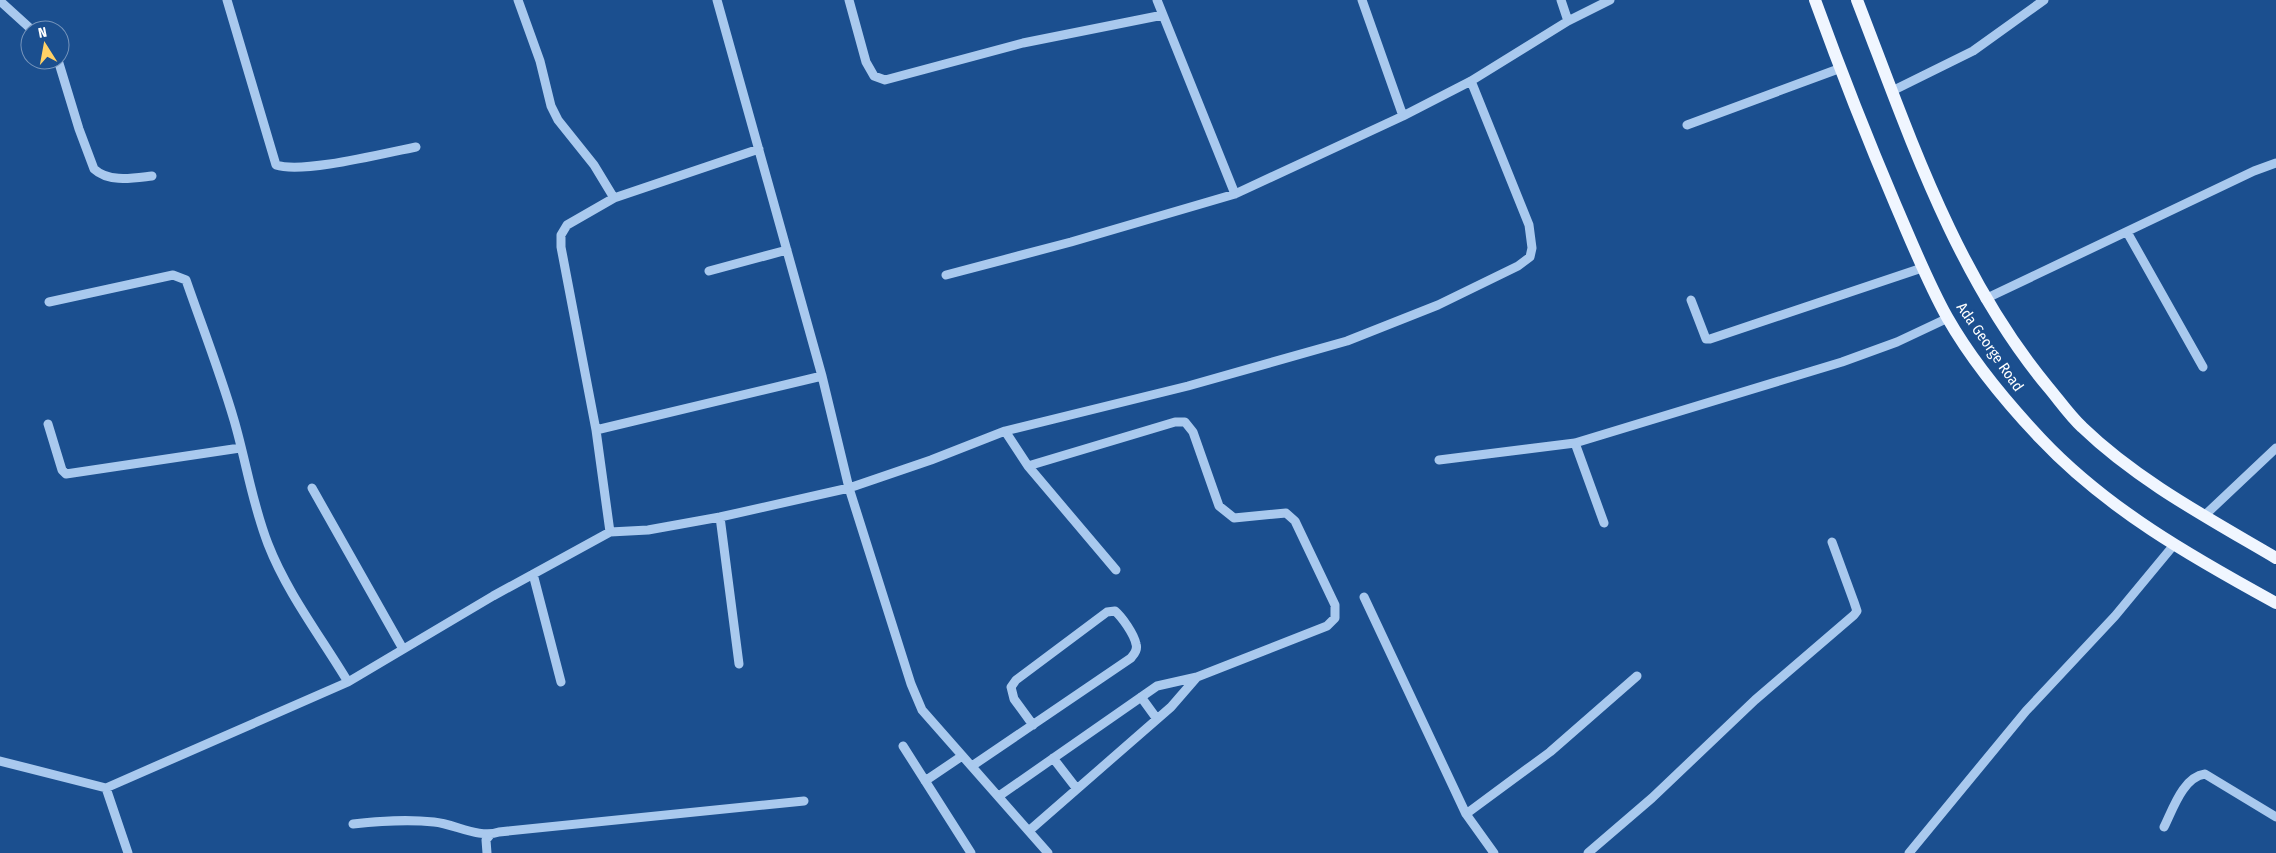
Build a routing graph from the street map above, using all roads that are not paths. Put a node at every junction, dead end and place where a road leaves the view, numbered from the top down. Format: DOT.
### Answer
graph roads {
  1 [pos="227,0"];
  2 [pos="518,0"];
  3 [pos="717,0"];
  4 [pos="849,0"];
  5 [pos="1158,0"];
  6 [pos="1362,0"];
  7 [pos="1560,0"];
  8 [pos="1610,0"];
  9 [pos="1815,0"];
  10 [pos="1857,0"];
  11 [pos="2044,0"];
  12 [pos="0,1"];
  13 [pos="1163,15"];
  14 [pos="21,20"];
  15 [pos="1568,21"];
  16 [pos="1841,68"];
  17 [pos="61,70"];
  18 [pos="1471,82"];
  19 [pos="1892,91"];
  20 [pos="1403,116"];
  21 [pos="1687,124"];
  22 [pos="416,147"];
  23 [pos="759,149"];
  24 [pos="2276,163"];
  25 [pos="152,176"];
  26 [pos="1235,194"];
  27 [pos="614,198"];
  28 [pos="2127,232"];
  29 [pos="787,250"];
  30 [pos="1922,268"];
  31 [pos="709,271"];
  32 [pos="946,274"];
  33 [pos="1986,299"];
  34 [pos="1691,300"];
  35 [pos="49,302"];
  36 [pos="1948,318"];
  37 [pos="2203,368"];
  38 [pos="822,376"];
  39 [pos="48,424"];
  40 [pos="596,430"];
  41 [pos="1005,431"];
  42 [pos="1575,443"];
  43 [pos="240,448"];
  44 [pos="2276,448"];
  45 [pos="1439,460"];
  46 [pos="1028,466"];
  47 [pos="312,488"];
  48 [pos="849,488"];
  49 [pos="2204,516"];
  50 [pos="720,517"];
  51 [pos="1604,523"];
  52 [pos="610,532"];
  53 [pos="1832,542"];
  54 [pos="2173,546"];
  55 [pos="2276,558"];
  56 [pos="1116,570"];
  57 [pos="533,574"];
  58 [pos="1364,597"];
  59 [pos="2276,603"];
  60 [pos="403,649"];
  61 [pos="739,664"];
  62 [pos="1637,676"];
  63 [pos="1196,678"];
  64 [pos="348,682"];
  65 [pos="561,682"];
  66 [pos="1141,697"];
  67 [pos="1157,719"];
  68 [pos="1033,725"];
  69 [pos="903,746"];
  70 [pos="962,756"];
  71 [pos="1053,758"];
  72 [pos="0,762"];
  73 [pos="972,766"];
  74 [pos="925,781"];
  75 [pos="106,788"];
  76 [pos="1077,789"];
  77 [pos="999,796"];
  78 [pos="804,801"];
  79 [pos="1466,814"];
  80 [pos="2276,817"];
  81 [pos="352,824"];
  82 [pos="2164,827"];
  83 [pos="1030,830"];
  84 [pos="490,835"];
  85 [pos="128,853"];
  86 [pos="487,853"];
  87 [pos="971,853"];
  88 [pos="1048,853"];
  89 [pos="1494,853"];
  90 [pos="1588,853"];
  91 [pos="1909,853"];
  1 -- 22 [label="street"];
  2 -- 27 [label="street"];
  3 -- 23 [label="street"];
  4 -- 13 [label="street"];
  5 -- 13 [label="street"];
  6 -- 20 [label="street"];
  7 -- 15 [label="street"];
  8 -- 15 [label="street"];
  9 -- 16 [label="main road, Ada George Road"];
  10 -- 19 [label="main road, Ada George Road"];
  11 -- 19 [label="street"];
  12 -- 14 [label="street"];
  13 -- 26 [label="street"];
  15 -- 18 [label="street"];
  16 -- 21 [label="street"];
  16 -- 30 [label="main road, Ada George Road"];
  17 -- 25 [label="street"];
  18 -- 20 [label="street"];
  18 -- 41 [label="street"];
  19 -- 33 [label="main road, Ada George Road"];
  20 -- 26 [label="street"];
  23 -- 27 [label="street"];
  23 -- 29 [label="street"];
  24 -- 28 [label="street"];
  26 -- 32 [label="street"];
  27 -- 40 [label="street"];
  28 -- 33 [label="street"];
  28 -- 37 [label="street"];
  29 -- 31 [label="street"];
  29 -- 38 [label="street"];
  30 -- 34 [label="street"];
  30 -- 36 [label="main road, Ada George Road"];
  33 -- 49 [label="main road, Ada George Road"];
  35 -- 43 [label="street"];
  36 -- 42 [label="street"];
  36 -- 54 [label="main road, Ada George Road"];
  38 -- 40 [label="street"];
  38 -- 48 [label="street"];
  39 -- 43 [label="street"];
  40 -- 52 [label="street"];
  41 -- 46 [label="street"];
  41 -- 48 [label="street"];
  42 -- 45 [label="street"];
  42 -- 51 [label="street"];
  43 -- 64 [label="street"];
  44 -- 49 [label="street"];
  46 -- 56 [label="street"];
  46 -- 63 [label="street"];
  47 -- 60 [label="street"];
  48 -- 50 [label="street"];
  48 -- 70 [label="street"];
  49 -- 55 [label="main road, Ada George Road"];
  50 -- 52 [label="street"];
  50 -- 61 [label="street"];
  52 -- 57 [label="street"];
  53 -- 90 [label="street"];
  54 -- 59 [label="main road, Ada George Road"];
  54 -- 91 [label="street"];
  57 -- 60 [label="street"];
  57 -- 65 [label="street"];
  58 -- 79 [label="street"];
  60 -- 64 [label="street"];
  62 -- 79 [label="street"];
  63 -- 66 [label="street"];
  63 -- 67 [label="street"];
  64 -- 75 [label="street"];
  66 -- 67 [label="street"];
  66 -- 71 [label="street"];
  67 -- 76 [label="street"];
  68 -- 68 [label="street"];
  68 -- 73 [label="street"];
  69 -- 74 [label="street"];
  70 -- 73 [label="street"];
  70 -- 74 [label="street"];
  71 -- 76 [label="street"];
  71 -- 77 [label="street"];
  72 -- 75 [label="street"];
  73 -- 77 [label="street"];
  74 -- 87 [label="street"];
  75 -- 85 [label="street"];
  76 -- 83 [label="street"];
  77 -- 83 [label="street"];
  78 -- 84 [label="street"];
  79 -- 89 [label="street"];
  80 -- 82 [label="street"];
  81 -- 84 [label="street"];
  83 -- 88 [label="street"];
  84 -- 86 [label="street"];
}
